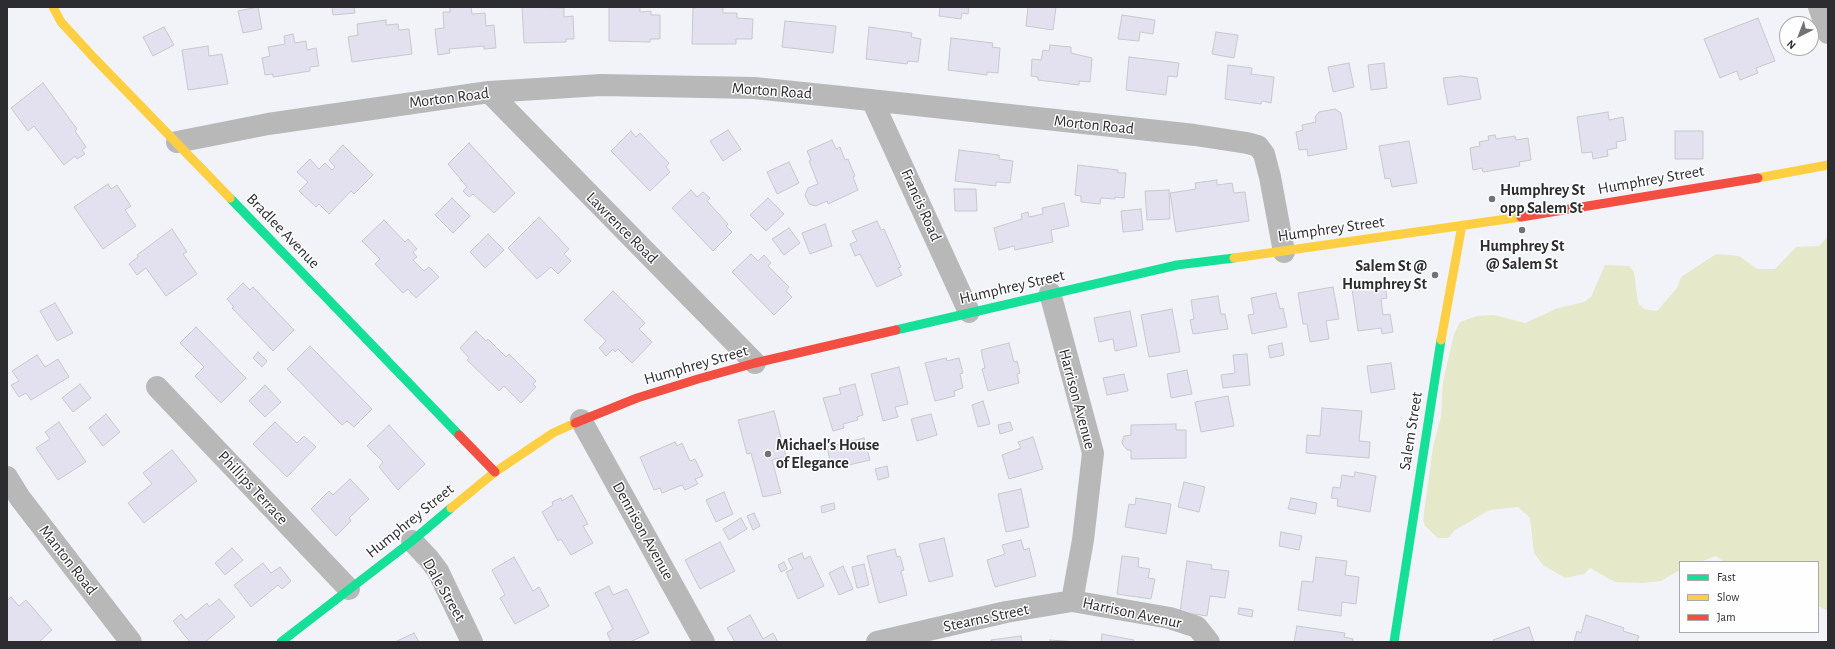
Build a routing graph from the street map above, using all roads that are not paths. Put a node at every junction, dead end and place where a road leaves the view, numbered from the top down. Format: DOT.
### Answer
graph roads {
  1 [pos="53,7"];
  2 [pos="1819,7"];
  3 [pos="1828,33"];
  4 [pos="489,92"];
  5 [pos="872,100"];
  6 [pos="177,142"];
  7 [pos="1828,165"];
  8 [pos="1462,225"];
  9 [pos="1284,252"];
  10 [pos="1050,293"];
  11 [pos="969,312"];
  12 [pos="756,363"];
  13 [pos="157,387"];
  14 [pos="581,420"];
  15 [pos="495,472"];
  16 [pos="7,477"];
  17 [pos="412,541"];
  18 [pos="349,590"];
  19 [pos="1072,601"];
  20 [pos="131,642"];
  21 [pos="281,642"];
  22 [pos="472,642"];
  23 [pos="704,642"];
  24 [pos="877,642"];
  25 [pos="1209,642"];
  26 [pos="1394,642"];
  1 -- 6 [label="main road, Bradlee Avenue"];
  2 -- 3 [label="street"];
  4 -- 5 [label="street, Morton Road"];
  4 -- 6 [label="street, Morton Road"];
  4 -- 12 [label="street, Lawrence Road"];
  5 -- 9 [label="street, Morton Road"];
  5 -- 11 [label="street, Francis Road"];
  6 -- 15 [label="main road, Bradlee Avenue"];
  7 -- 8 [label="main road, Humphrey Street"];
  8 -- 9 [label="main road, Humphrey Street"];
  8 -- 26 [label="main road, Salem Street"];
  9 -- 10 [label="main road, Humphrey Street"];
  10 -- 11 [label="main road, Humphrey Street"];
  10 -- 19 [label="street, Harrison Avenue"];
  11 -- 12 [label="main road, Humphrey Street"];
  12 -- 14 [label="main road, Humphrey Street"];
  13 -- 18 [label="street, Phillips Terrace"];
  14 -- 15 [label="main road, Humphrey Street"];
  14 -- 23 [label="street, Dennison Avenue"];
  15 -- 17 [label="main road, Humphrey Street"];
  16 -- 20 [label="street, Manton Road"];
  17 -- 18 [label="main road, Humphrey Street"];
  17 -- 22 [label="street, Dale Street"];
  18 -- 21 [label="main road, Humphrey Street"];
  19 -- 24 [label="street, Stearns Street"];
  19 -- 25 [label="street, Harrison Avenur"];
}
